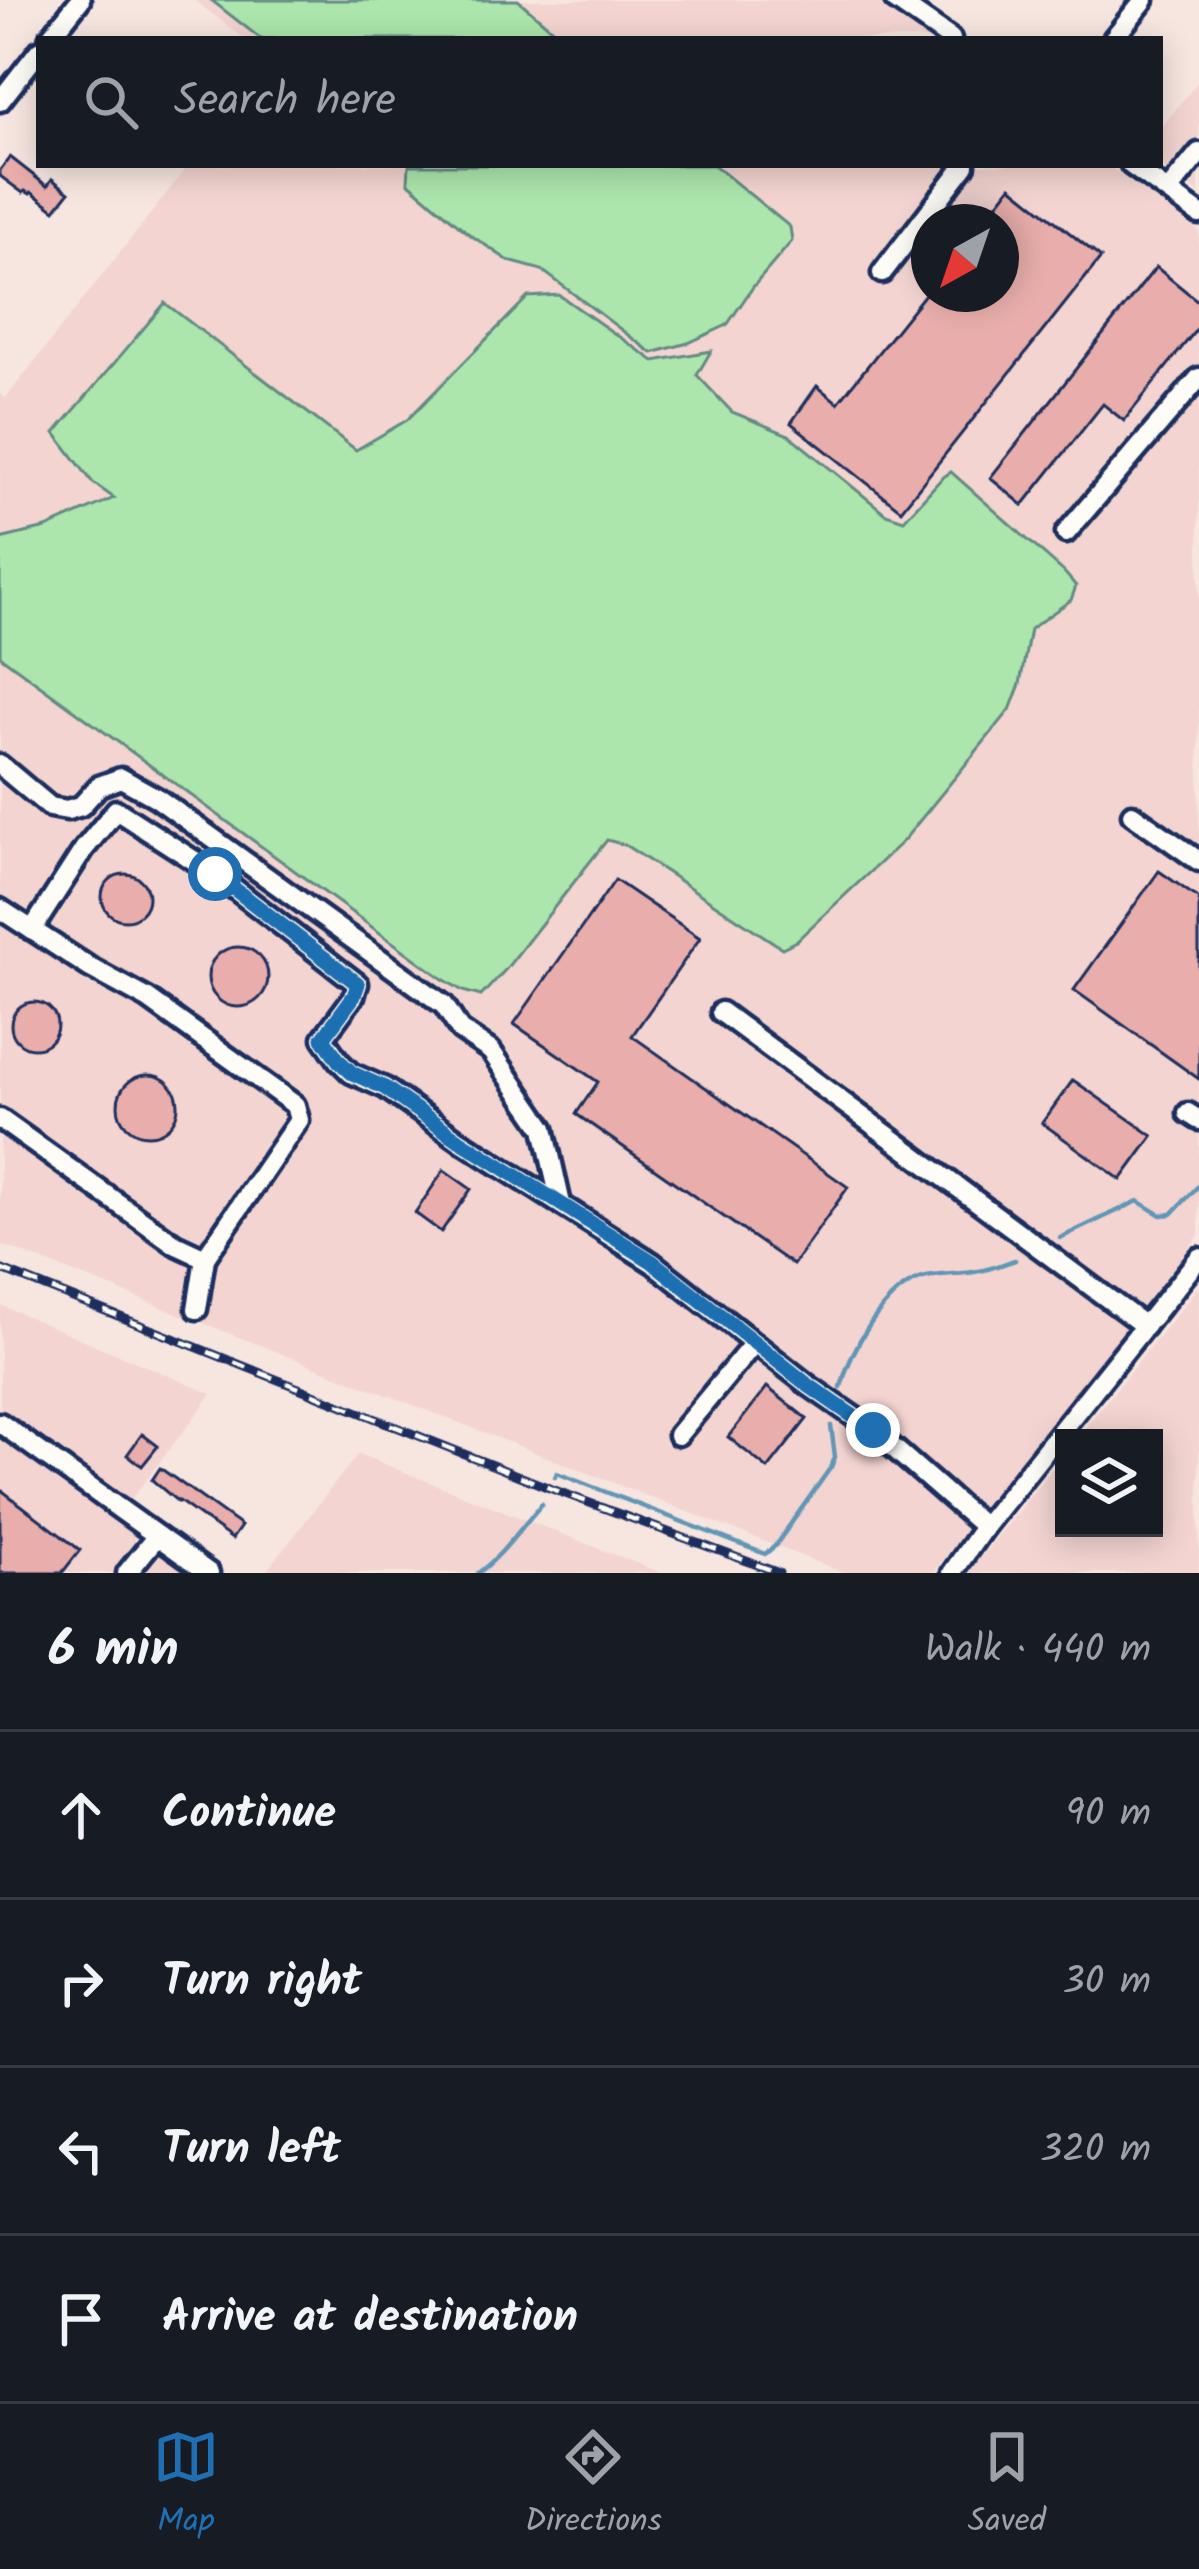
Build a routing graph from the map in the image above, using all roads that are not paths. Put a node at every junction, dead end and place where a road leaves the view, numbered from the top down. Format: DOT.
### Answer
graph roads {
  1 [pos="80,0"];
  2 [pos="895,0"];
  3 [pos="1144,0"];
  4 [pos="51,36"];
  5 [pos="947,36"];
  6 [pos="1115,36"];
  7 [pos="36,55"];
  8 [pos="0,100"];
  9 [pos="1199,152"];
  10 [pos="963,168"];
  11 [pos="1134,168"];
  12 [pos="1168,191"];
  13 [pos="1199,214"];
  14 [pos="882,273"];
  15 [pos="1199,378"];
  16 [pos="1066,533"];
  17 [pos="0,765"];
  18 [pos="1132,814"];
  19 [pos="1199,861"];
  20 [pos="0,908"];
  21 [pos="32,930"];
  22 [pos="722,1012"];
  23 [pos="0,1119"];
  24 [pos="561,1204"];
  25 [pos="205,1258"];
  26 [pos="1199,1258"];
  27 [pos="196,1309"];
  28 [pos="1144,1326"];
  29 [pos="754,1342"];
  30 [pos="0,1423"];
  31 [pos="678,1435"];
  32 [pos="984,1527"];
  33 [pos="157,1536"];
  34 [pos="127,1573"];
  35 [pos="209,1573"];
  36 [pos="952,1573"];
  1 -- 4 [label="street"];
  2 -- 5 [label="street"];
  3 -- 6 [label="street"];
  7 -- 8 [label="street"];
  9 -- 12 [label="street"];
  10 -- 14 [label="street"];
  11 -- 12 [label="street"];
  12 -- 13 [label="street"];
  15 -- 16 [label="street"];
  17 -- 24 [label="street"];
  18 -- 19 [label="street"];
  20 -- 21 [label="street"];
  21 -- 24 [label="street"];
  21 -- 25 [label="street"];
  22 -- 28 [label="street"];
  23 -- 25 [label="street"];
  24 -- 29 [label="street"];
  25 -- 27 [label="street"];
  26 -- 28 [label="street"];
  28 -- 32 [label="street"];
  29 -- 31 [label="street"];
  29 -- 32 [label="street"];
  30 -- 33 [label="street"];
  32 -- 36 [label="street"];
  33 -- 34 [label="street"];
  33 -- 35 [label="street"];
}
